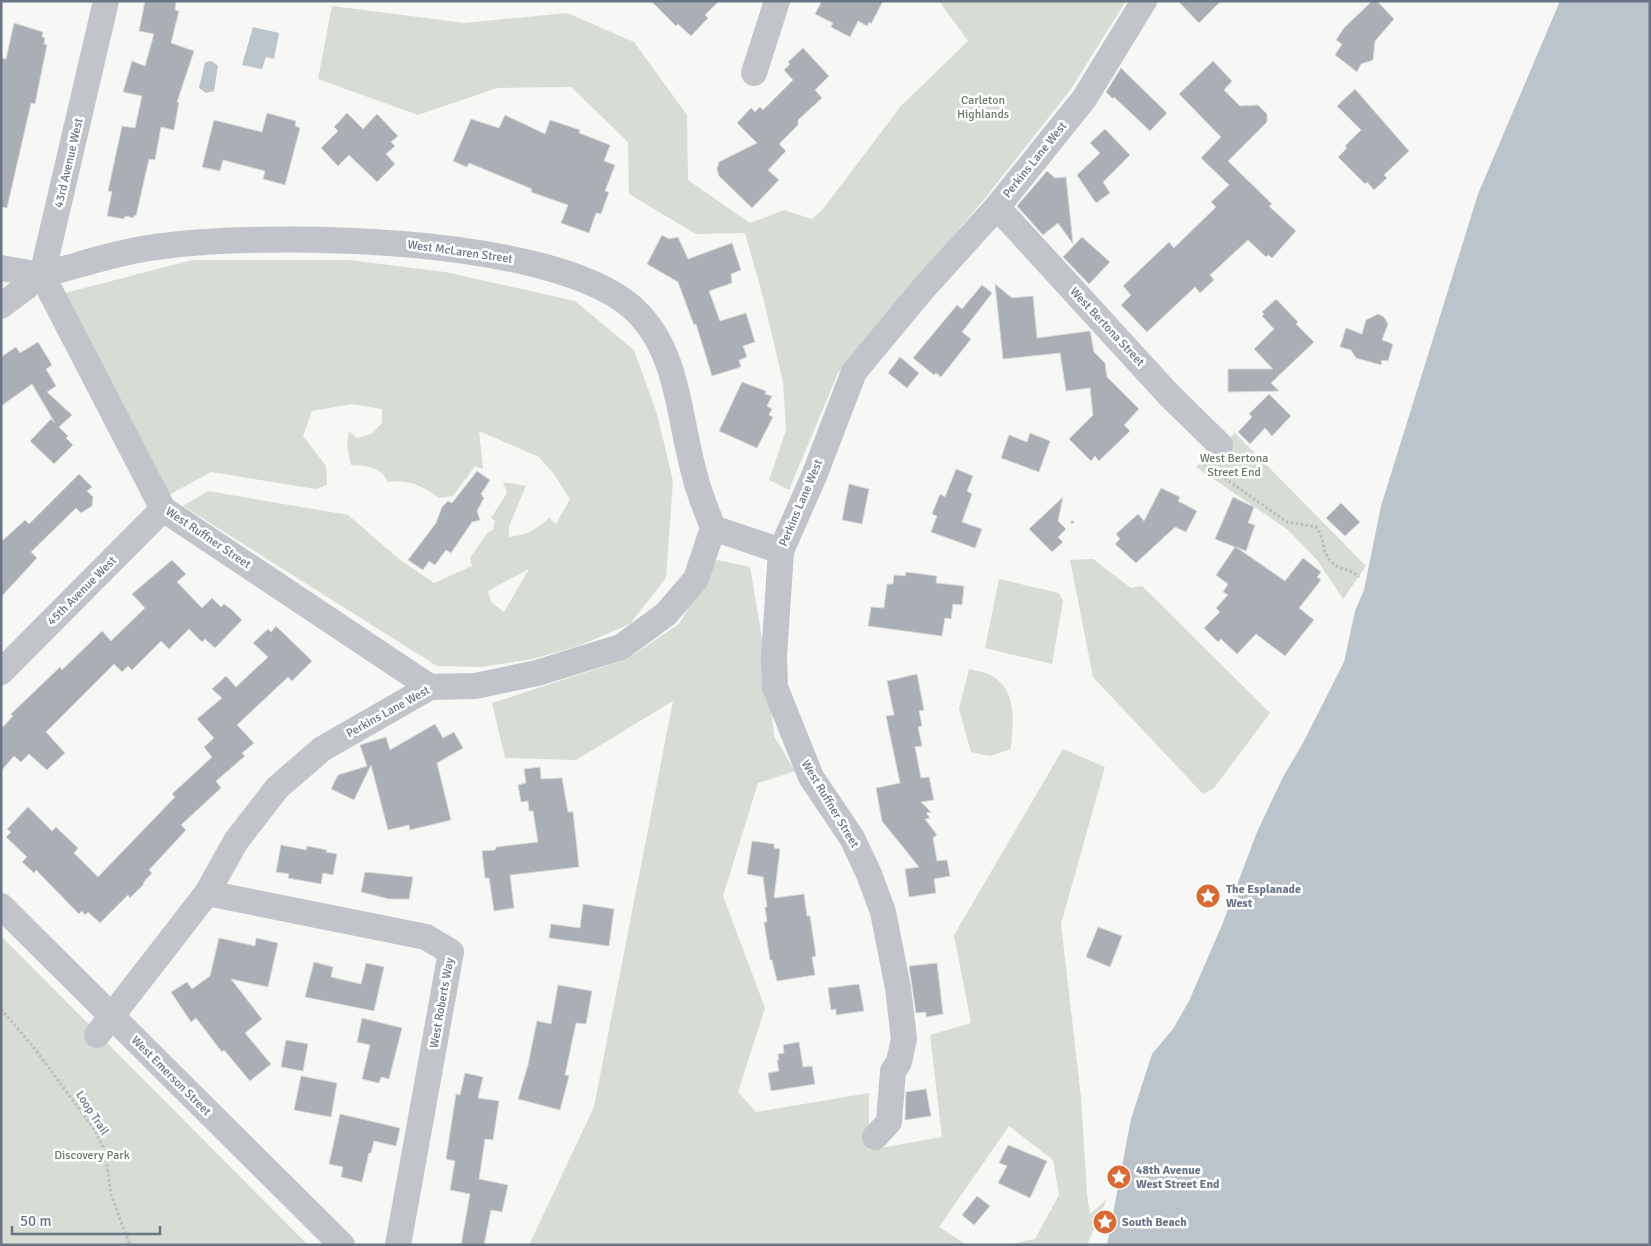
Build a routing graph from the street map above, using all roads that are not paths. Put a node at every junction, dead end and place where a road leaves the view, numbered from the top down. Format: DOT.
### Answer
graph roads {
  1 [pos="106,1"];
  2 [pos="777,1"];
  3 [pos="1144,1"];
  4 [pos="754,73"];
  5 [pos="996,207"];
  6 [pos="1,268"];
  7 [pos="42,275"];
  8 [pos="1,306"];
  9 [pos="1210,453"];
  10 [pos="163,509"];
  11 [pos="713,528"];
  12 [pos="781,551"];
  13 [pos="1,672"];
  14 [pos="430,687"];
  15 [pos="207,893"];
  16 [pos="1,906"];
  17 [pos="104,1026"];
  18 [pos="875,1137"];
  19 [pos="342,1245"];
  20 [pos="398,1245"];
  1 -- 7 [label="street, 43rd Avenue West"];
  2 -- 4 [label="street"];
  3 -- 5 [label="street, Perkins Lane West"];
  5 -- 9 [label="street, West Bertona Street"];
  5 -- 12 [label="street, Perkins Lane West"];
  6 -- 7 [label="street"];
  7 -- 8 [label="street"];
  7 -- 10 [label="street, West Ruffner Street"];
  7 -- 11 [label="street, West McLaren Street"];
  10 -- 13 [label="street, 45th Avenue West"];
  10 -- 14 [label="street, West Ruffner Street"];
  11 -- 12 [label="street, Perkins Lane West"];
  11 -- 14 [label="street, Perkins Lane West"];
  12 -- 18 [label="street, West Ruffner Street"];
  14 -- 15 [label="street, Perkins Lane West"];
  15 -- 17 [label="street, Perkins Lane West"];
  15 -- 20 [label="street, West Roberts Way"];
  16 -- 17 [label="street, West Emerson Street"];
  17 -- 19 [label="street, West Emerson Street"];
}
